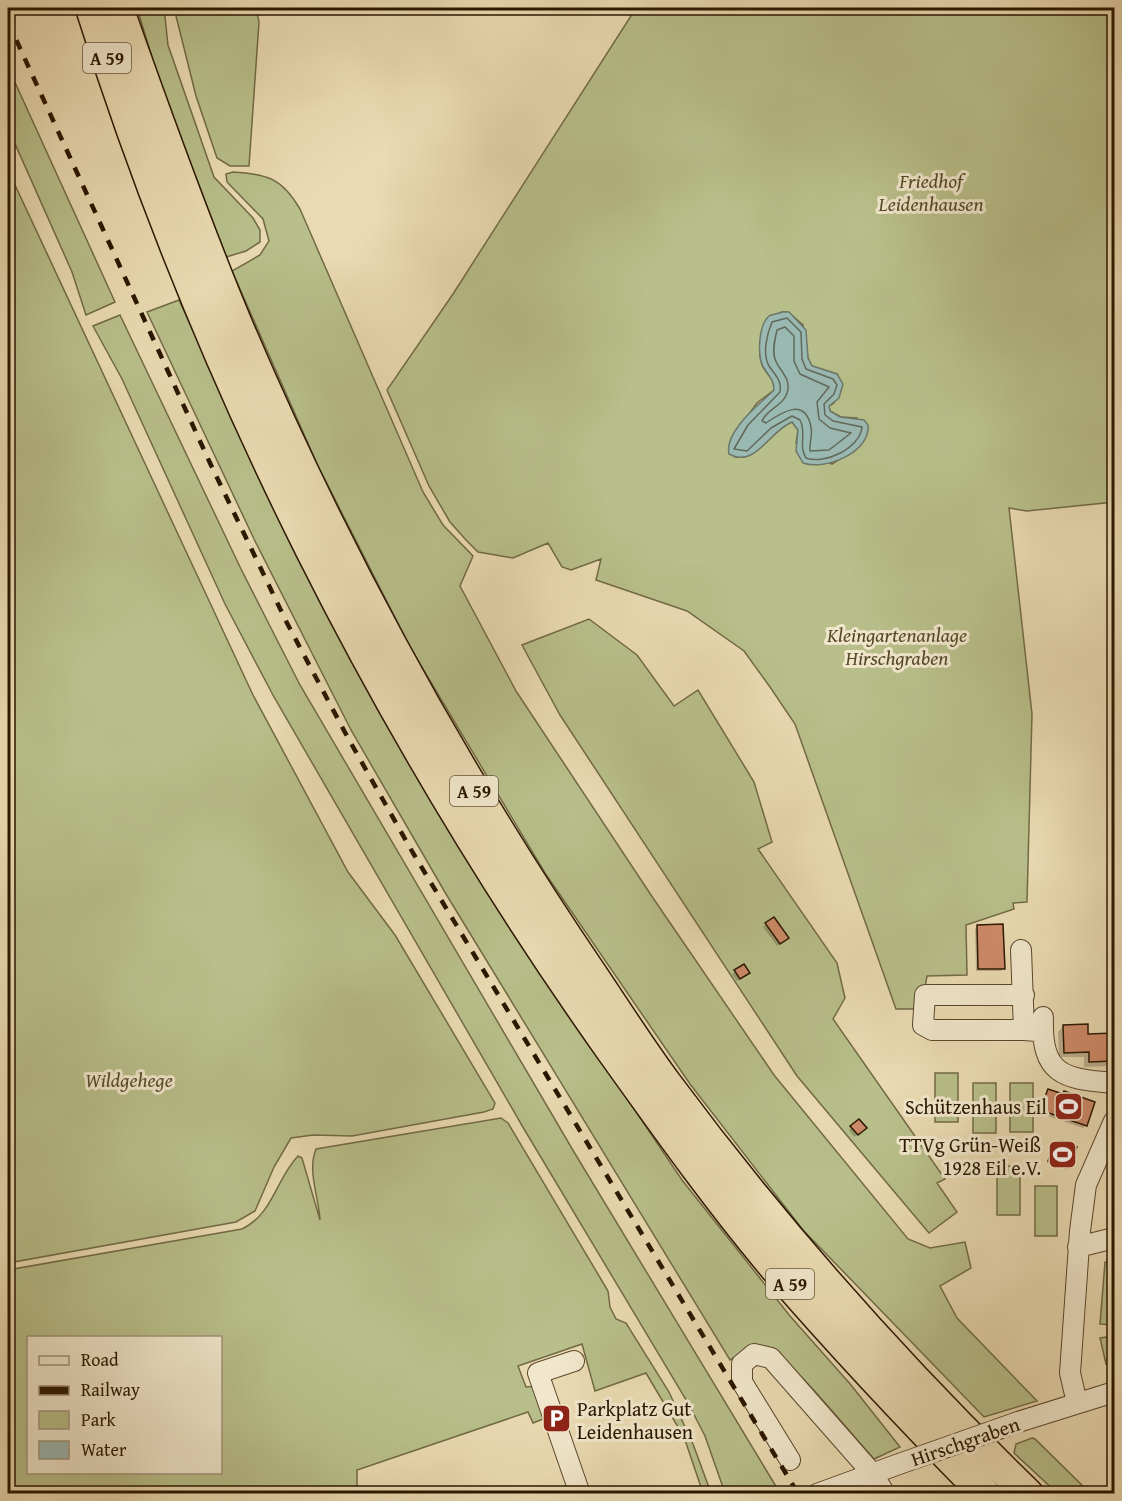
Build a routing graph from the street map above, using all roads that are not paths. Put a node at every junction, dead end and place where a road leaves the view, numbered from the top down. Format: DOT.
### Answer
graph roads {
  1 [pos="91,8"];
  2 [pos="118,8"];
  3 [pos="1021,950"];
  4 [pos="1024,995"];
  5 [pos="1037,1026"];
  6 [pos="1114,1083"];
  7 [pos="1114,1121"];
  8 [pos="1114,1238"];
  9 [pos="1078,1247"];
  10 [pos="574,1360"];
  11 [pos="1114,1392"];
  12 [pos="895,1400"];
  13 [pos="1077,1404"];
  14 [pos="790,1460"];
  15 [pos="872,1473"];
  16 [pos="580,1494"];
  17 [pos="817,1494"];
  18 [pos="885,1494"];
  19 [pos="962,1494"];
  20 [pos="985,1494"];
  21 [pos="1029,1494"];
  1 -- 12 [label="highway, A 59"];
  2 -- 21 [label="highway, A 59"];
  3 -- 4 [label="street"];
  4 -- 5 [label="street"];
  4 -- 5 [label="street"];
  5 -- 6 [label="street"];
  7 -- 9 [label="street"];
  8 -- 9 [label="street"];
  9 -- 13 [label="street"];
  10 -- 16 [label="street"];
  11 -- 13 [label="street, Hirschgraben"];
  12 -- 19 [label="highway, A 59"];
  12 -- 20 [label="highway, A 59"];
  13 -- 15 [label="street, Hirschgraben, bridge"];
  14 -- 15 [label="street"];
  15 -- 17 [label="street, Hirschgraben"];
  15 -- 18 [label="street"];
}
